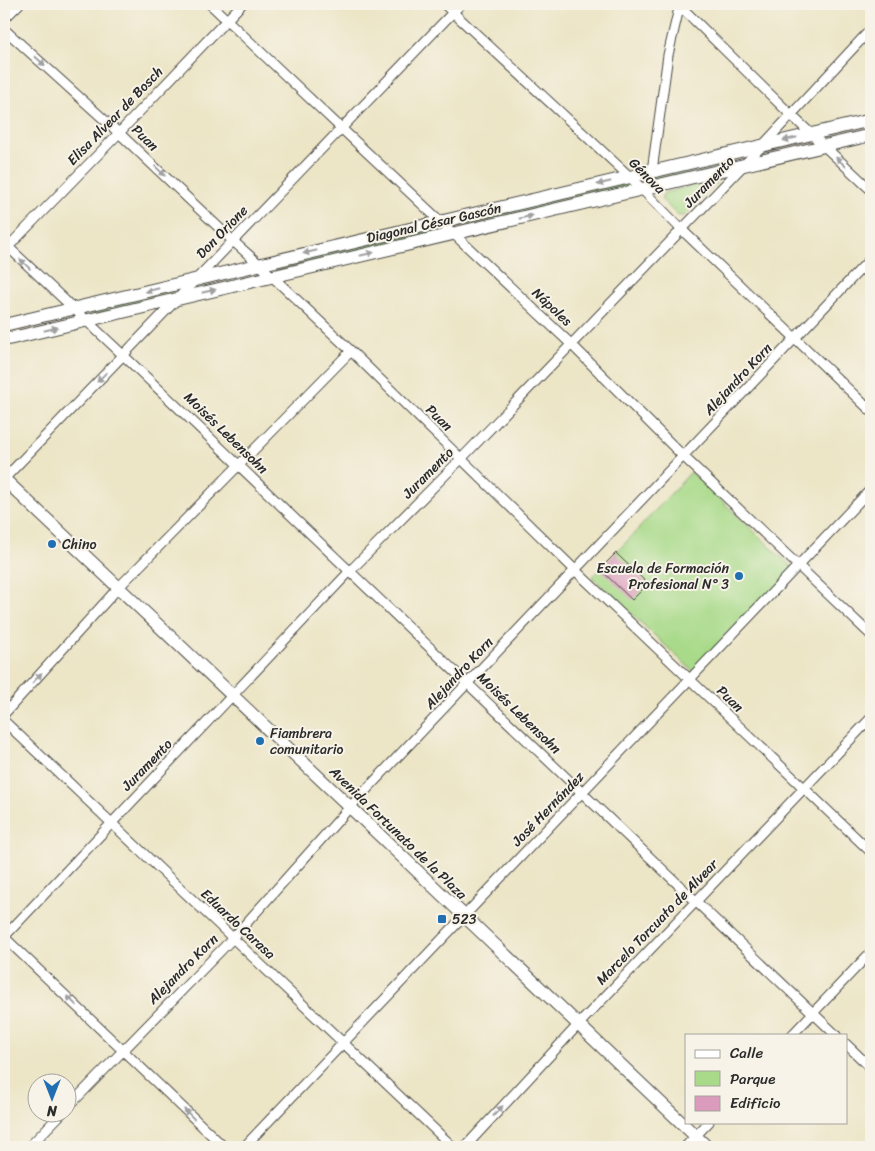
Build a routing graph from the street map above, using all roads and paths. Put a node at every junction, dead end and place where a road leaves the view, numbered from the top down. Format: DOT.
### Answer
graph roads {
  1 [pos="19,4"];
  2 [pos="210,4"];
  3 [pos="242,4"];
  4 [pos="444,4"];
  5 [pos="461,4"];
  6 [pos="679,4"];
  7 [pos="453,12"];
  8 [pos="4,19"];
  9 [pos="227,20"];
  10 [pos="4,29"];
  11 [pos="871,29"];
  12 [pos="791,115"];
  13 [pos="871,120"];
  14 [pos="341,128"];
  15 [pos="119,133"];
  16 [pos="812,134"];
  17 [pos="871,135"];
  18 [pos="763,145"];
  19 [pos="825,146"];
  20 [pos="744,165"];
  21 [pos="652,172"];
  22 [pos="630,177"];
  23 [pos="642,189"];
  24 [pos="871,190"];
  25 [pos="440,221"];
  26 [pos="681,229"];
  27 [pos="453,234"];
  28 [pos="233,241"];
  29 [pos="6,245"];
  30 [pos="871,258"];
  31 [pos="259,264"];
  32 [pos="271,277"];
  33 [pos="196,279"];
  34 [pos="176,299"];
  35 [pos="72,308"];
  36 [pos="85,320"];
  37 [pos="4,325"];
  38 [pos="795,338"];
  39 [pos="4,340"];
  40 [pos="572,345"];
  41 [pos="351,352"];
  42 [pos="123,355"];
  43 [pos="871,412"];
  44 [pos="684,456"];
  45 [pos="462,459"];
  46 [pos="238,464"];
  47 [pos="4,479"];
  48 [pos="871,489"];
  49 [pos="798,566"];
  50 [pos="575,570"];
  51 [pos="350,571"];
  52 [pos="118,588"];
  53 [pos="871,635"];
  54 [pos="690,680"];
  55 [pos="468,683"];
  56 [pos="232,696"];
  57 [pos="4,714"];
  58 [pos="871,718"];
  59 [pos="4,721"];
  60 [pos="804,788"];
  61 [pos="582,792"];
  62 [pos="350,807"];
  63 [pos="111,823"];
  64 [pos="871,852"];
  65 [pos="696,901"];
  66 [pos="464,916"];
  67 [pos="4,937"];
  68 [pos="233,938"];
  69 [pos="871,952"];
  70 [pos="813,1013"];
  71 [pos="578,1025"];
  72 [pos="793,1034"];
  73 [pos="835,1034"];
  74 [pos="343,1043"];
  75 [pos="848,1046"];
  76 [pos="122,1050"];
  77 [pos="871,1068"];
  78 [pos="78,1096"];
  79 [pos="51,1124"];
  80 [pos="707,1124"];
  81 [pos="695,1136"];
  82 [pos="29,1147"];
  83 [pos="224,1147"];
  84 [pos="244,1147"];
  85 [pos="453,1147"];
  86 [pos="464,1147"];
  87 [pos="685,1147"];
  88 [pos="707,1147"];
  1 -- 8 [label="street"];
  2 -- 9 [label="street, Nápoles"];
  3 -- 9 [label="street, Elisa Alvear de Bosch"];
  4 -- 7 [label="street, Génova"];
  5 -- 7 [label="street, Don Orione"];
  6 -- 12 [label="street"];
  6 -- 21 [label="street"];
  7 -- 14 [label="street, Don Orione"];
  7 -- 22 [label="street, Génova"];
  9 -- 14 [label="street, Nápoles"];
  9 -- 15 [label="street, Elisa Alvear de Bosch"];
  10 -- 15 [label="street, Puan, one-way"];
  11 -- 12 [label="street, Juramento"];
  12 -- 16 [label="street"];
  12 -- 18 [label="street, Juramento"];
  13 -- 16 [label="street, Diagonal César Gascón"];
  14 -- 25 [label="street, Nápoles"];
  14 -- 28 [label="street, Don Orione"];
  15 -- 28 [label="street, Puan, one-way"];
  15 -- 29 [label="street, Elisa Alvear de Bosch"];
  16 -- 18 [label="street, Diagonal César Gascón, one-way"];
  16 -- 19 [label="street"];
  17 -- 19 [label="street, Diagonal César Gascón"];
  18 -- 20 [label="street, Juramento"];
  18 -- 21 [label="street, Diagonal César Gascón"];
  19 -- 20 [label="street, Diagonal César Gascón"];
  24 -- 19 [label="street, one-way"];
  20 -- 23 [label="street, Diagonal César Gascón"];
  20 -- 26 [label="street, Juramento"];
  21 -- 22 [label="street, Diagonal César Gascón"];
  22 -- 23 [label="street, Génova"];
  22 -- 25 [label="street, Diagonal César Gascón, one-way"];
  23 -- 26 [label="street, Génova"];
  27 -- 23 [label="street, Diagonal César Gascón, one-way"];
  25 -- 27 [label="street, Nápoles"];
  25 -- 31 [label="street, Diagonal César Gascón, one-way"];
  26 -- 38 [label="street, Génova"];
  26 -- 40 [label="street, Juramento"];
  32 -- 27 [label="street, Diagonal César Gascón, one-way"];
  27 -- 40 [label="street, Nápoles"];
  28 -- 31 [label="street, Puan"];
  28 -- 33 [label="street, Don Orione"];
  35 -- 29 [label="street, Moisés Lebensohn, one-way"];
  30 -- 38 [label="street, Alejandro Korn"];
  31 -- 32 [label="street, Puan"];
  31 -- 33 [label="street, Diagonal César Gascón"];
  34 -- 32 [label="street, Diagonal César Gascón, one-way"];
  32 -- 41 [label="street, Puan"];
  33 -- 34 [label="street, Don Orione"];
  33 -- 35 [label="street, Diagonal César Gascón, one-way"];
  34 -- 36 [label="street, Diagonal César Gascón"];
  34 -- 42 [label="street, Don Orione"];
  35 -- 36 [label="street, Moisés Lebensohn"];
  35 -- 37 [label="street, Diagonal César Gascón"];
  39 -- 36 [label="street, Diagonal César Gascón, one-way"];
  36 -- 42 [label="street, Moisés Lebensohn"];
  38 -- 43 [label="street, Génova"];
  38 -- 44 [label="street, Alejandro Korn"];
  40 -- 44 [label="street, Nápoles"];
  40 -- 45 [label="street, Juramento"];
  41 -- 45 [label="street, Puan"];
  41 -- 46 [label="street"];
  42 -- 46 [label="street, Moisés Lebensohn"];
  42 -- 47 [label="street, Don Orione, one-way"];
  44 -- 49 [label="street, Nápoles"];
  44 -- 50 [label="street, Alejandro Korn"];
  45 -- 50 [label="street, Puan"];
  45 -- 51 [label="street, Juramento"];
  46 -- 51 [label="street, Moisés Lebensohn"];
  46 -- 52 [label="street"];
  47 -- 52 [label="street, Avenida Fortunato de la Plaza"];
  48 -- 49 [label="street, José Hernández"];
  49 -- 53 [label="street, Nápoles"];
  49 -- 54 [label="street, José Hernández"];
  50 -- 54 [label="street, Puan"];
  50 -- 55 [label="street, Alejandro Korn"];
  51 -- 55 [label="street, Moisés Lebensohn"];
  51 -- 56 [label="street, Juramento"];
  52 -- 56 [label="street, Avenida Fortunato de la Plaza"];
  57 -- 52 [label="street, one-way"];
  54 -- 60 [label="street, Puan"];
  54 -- 61 [label="street, José Hernández"];
  55 -- 61 [label="street, Moisés Lebensohn"];
  55 -- 62 [label="street, Alejandro Korn"];
  56 -- 62 [label="street, Avenida Fortunato de la Plaza"];
  56 -- 63 [label="street, Juramento"];
  58 -- 60 [label="street, Marcelo Torcuato de Alvear"];
  59 -- 63 [label="street, Eduardo Carasa"];
  60 -- 64 [label="street, Puan"];
  60 -- 65 [label="street, Marcelo Torcuato de Alvear"];
  61 -- 65 [label="street, Moisés Lebensohn"];
  61 -- 66 [label="street, José Hernández"];
  62 -- 66 [label="street, Avenida Fortunato de la Plaza"];
  62 -- 68 [label="street, Alejandro Korn"];
  63 -- 67 [label="street, Juramento"];
  63 -- 68 [label="street, Eduardo Carasa"];
  65 -- 70 [label="street, Moisés Lebensohn"];
  65 -- 71 [label="street, Marcelo Torcuato de Alvear"];
  66 -- 71 [label="street, Avenida Fortunato de la Plaza"];
  66 -- 74 [label="street, José Hernández"];
  76 -- 67 [label="street, one-way"];
  68 -- 74 [label="street, Eduardo Carasa"];
  68 -- 76 [label="street, Alejandro Korn"];
  69 -- 70 [label="street"];
  70 -- 72 [label="street"];
  70 -- 73 [label="street, Moisés Lebensohn"];
  71 -- 81 [label="street, Avenida Fortunato de la Plaza"];
  86 -- 71 [label="street, Marcelo Torcuato de Alvear, one-way"];
  74 -- 84 [label="street, José Hernández"];
  74 -- 85 [label="street, Eduardo Carasa"];
  75 -- 77 [label="street"];
  76 -- 78 [label="street, Alejandro Korn"];
  83 -- 76 [label="street, one-way"];
  79 -- 82 [label="street"];
  80 -- 81 [label="street"];
  81 -- 87 [label="street"];
  81 -- 88 [label="street, Avenida Fortunato de la Plaza"];
}
